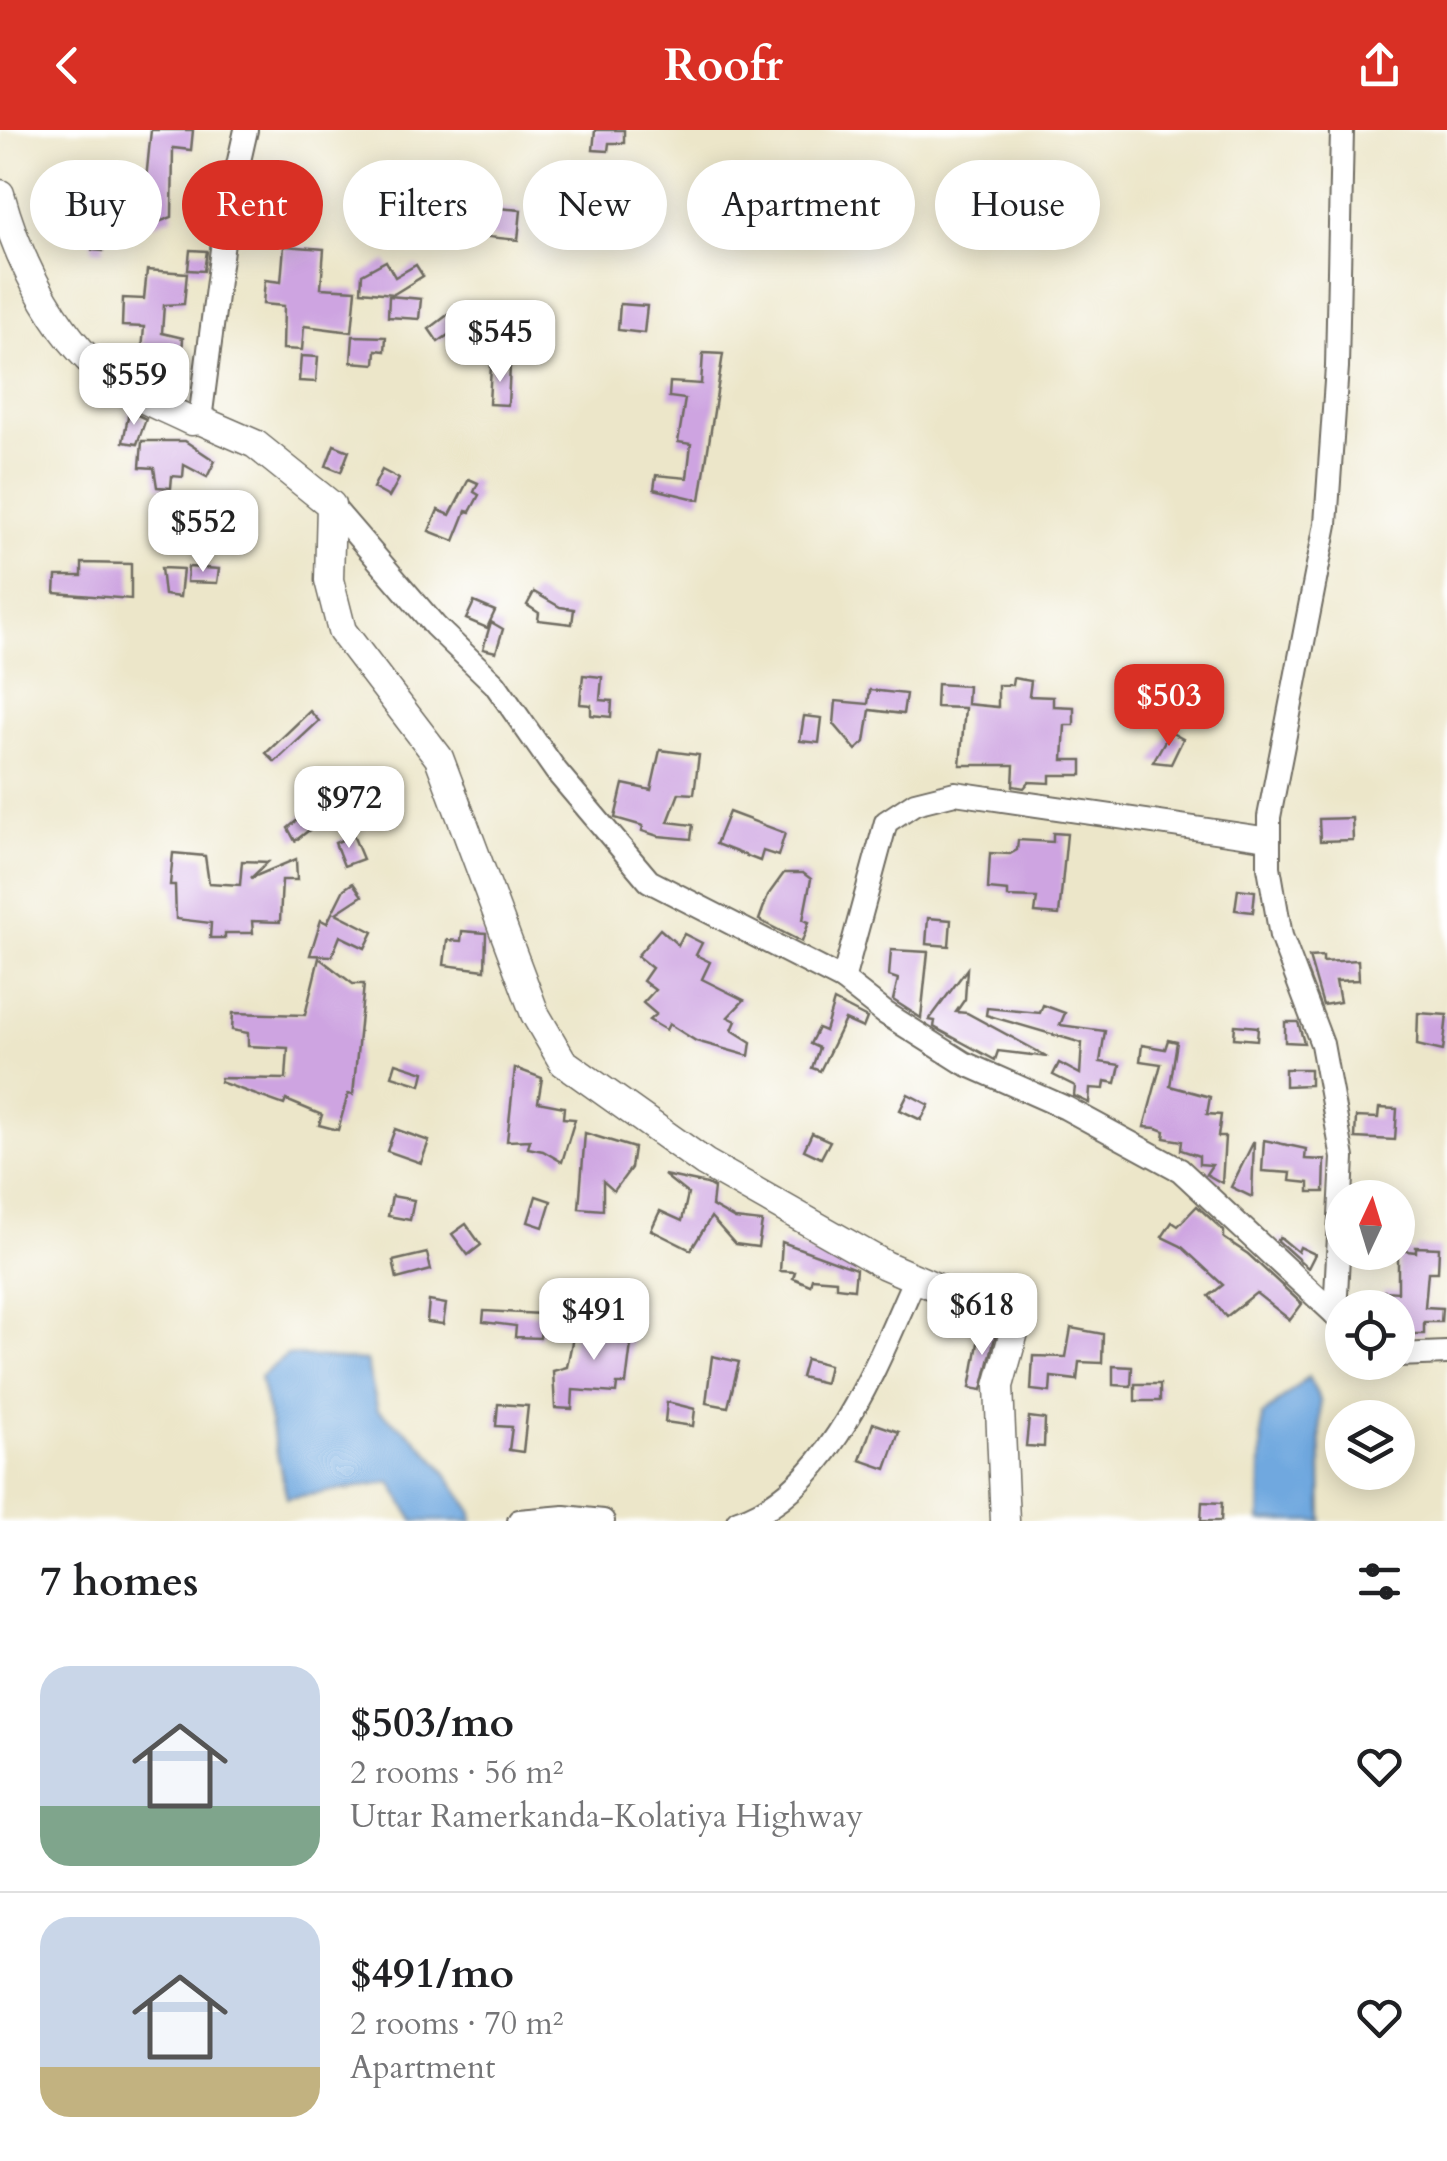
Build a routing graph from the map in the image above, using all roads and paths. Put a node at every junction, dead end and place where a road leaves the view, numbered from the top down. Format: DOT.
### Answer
graph roads {
  1 [pos="246,130"];
  2 [pos="1342,130"];
  3 [pos="0,194"];
  4 [pos="200,420"];
  5 [pos="331,504"];
  6 [pos="1268,839"];
  7 [pos="843,980"];
  8 [pos="914,1278"];
  9 [pos="1340,1290"];
  10 [pos="1325,1307"];
  11 [pos="1447,1353"];
  12 [pos="1415,1354"];
  13 [pos="519,1521"];
  14 [pos="604,1521"];
  15 [pos="738,1521"];
  16 [pos="1005,1521"];
  1 -- 4 [label="street"];
  2 -- 6 [label="street"];
  3 -- 4 [label="main road"];
  4 -- 5 [label="main road"];
  5 -- 7 [label="street"];
  5 -- 8 [label="main road"];
  6 -- 7 [label="street"];
  6 -- 9 [label="street"];
  7 -- 10 [label="street"];
  8 -- 15 [label="street"];
  8 -- 16 [label="main road"];
  11 -- 12 [label="street"];
  13 -- 14 [label="street"];
}
